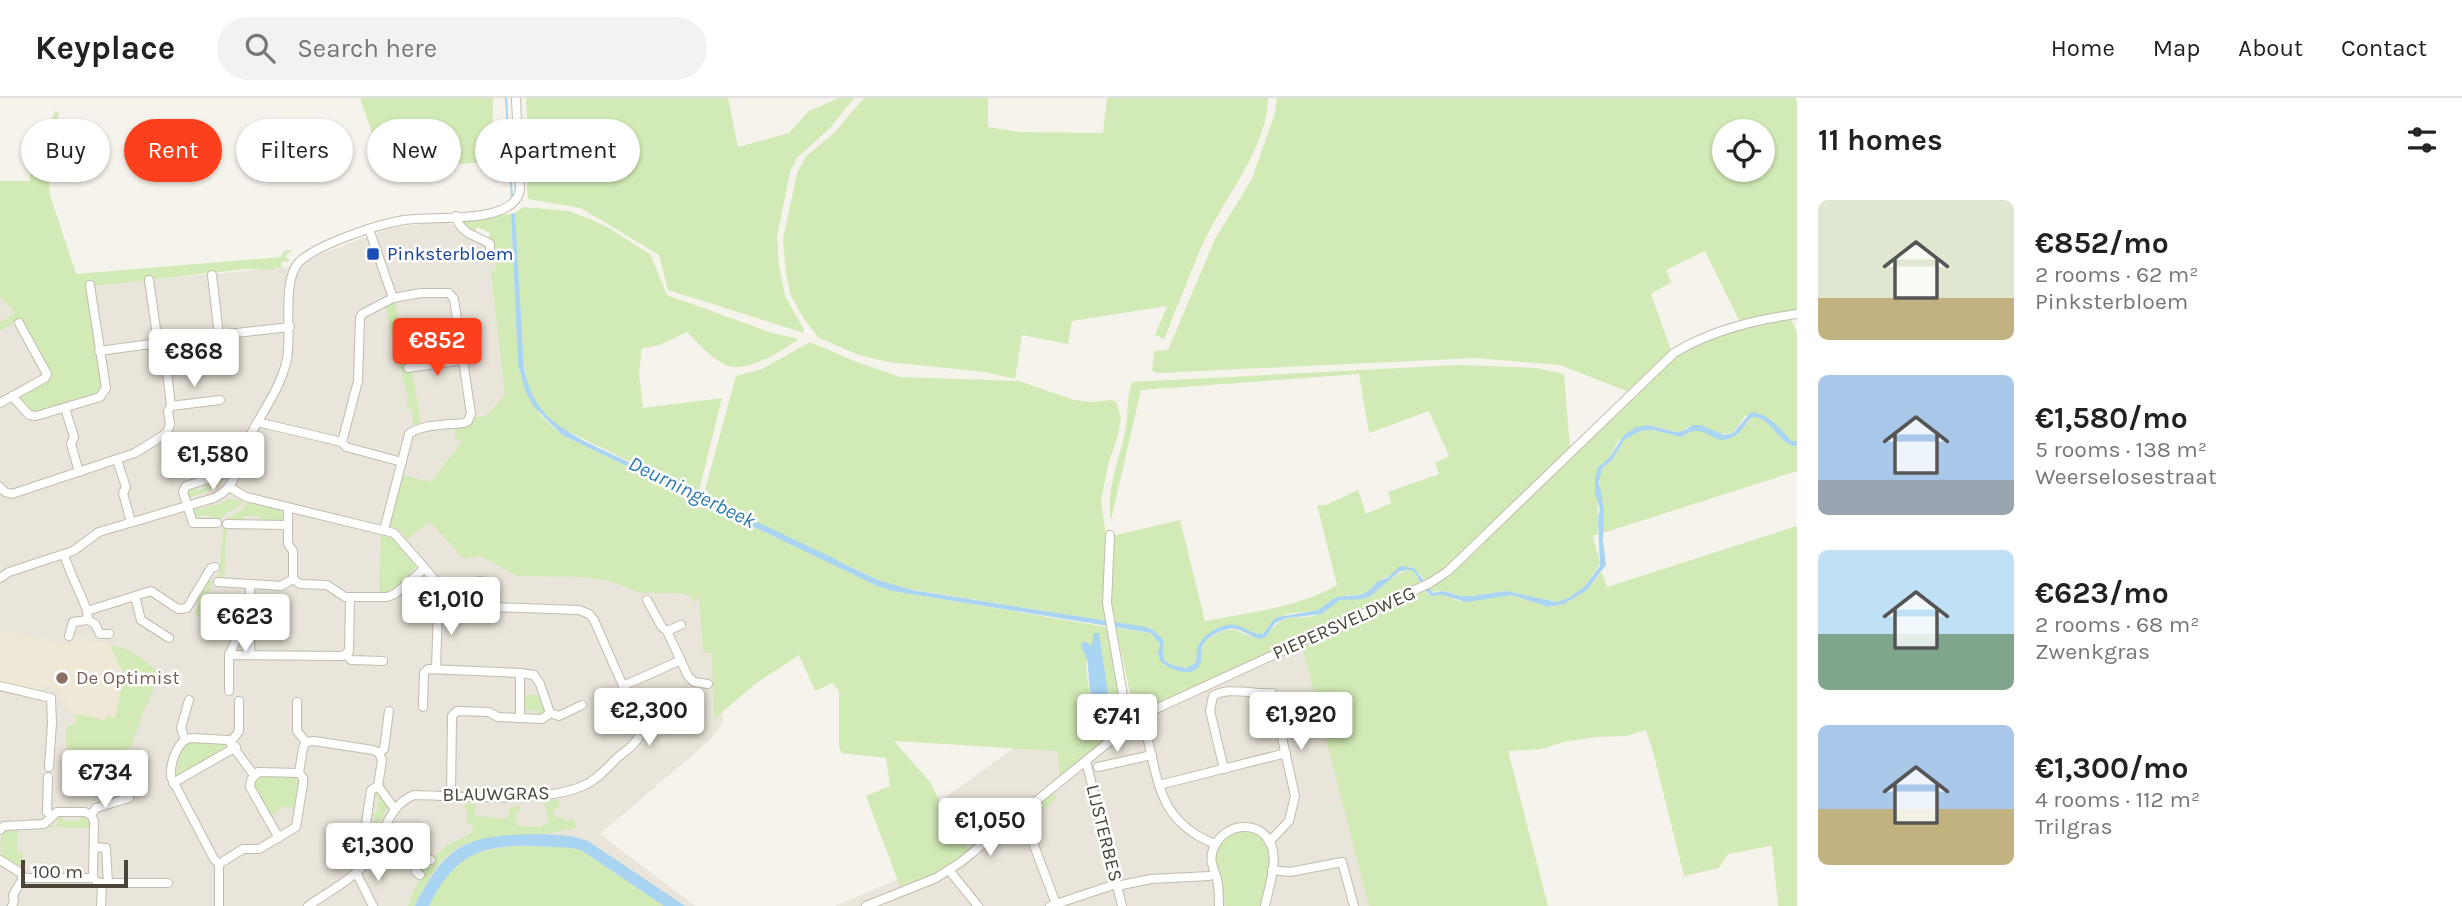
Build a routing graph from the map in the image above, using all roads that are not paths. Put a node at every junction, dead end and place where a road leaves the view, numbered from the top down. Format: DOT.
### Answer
graph roads {
  1 [pos="516,98"];
  2 [pos="456,216"];
  3 [pos="369,229"];
  4 [pos="490,253"];
  5 [pos="212,275"];
  6 [pos="149,280"];
  7 [pos="90,285"];
  8 [pos="393,298"];
  9 [pos="1795,317"];
  10 [pos="19,323"];
  11 [pos="290,327"];
  12 [pos="219,335"];
  13 [pos="161,344"];
  14 [pos="99,351"];
  15 [pos="462,360"];
  16 [pos="408,368"];
  17 [pos="12,396"];
  18 [pos="220,400"];
  19 [pos="0,403"];
  20 [pos="172,407"];
  21 [pos="65,408"];
  22 [pos="257,422"];
  23 [pos="342,442"];
  24 [pos="117,460"];
  25 [pos="402,461"];
  26 [pos="79,472"];
  27 [pos="227,473"];
  28 [pos="0,487"];
  29 [pos="229,487"];
  30 [pos="187,505"];
  31 [pos="288,508"];
  32 [pos="131,522"];
  33 [pos="218,523"];
  34 [pos="228,524"];
  35 [pos="288,525"];
  36 [pos="384,530"];
  37 [pos="1110,535"];
  38 [pos="64,554"];
  39 [pos="215,567"];
  40 [pos="424,569"];
  41 [pos="0,578"];
  42 [pos="293,579"];
  43 [pos="218,582"];
  44 [pos="481,582"];
  45 [pos="250,586"];
  46 [pos="135,596"];
  47 [pos="449,596"];
  48 [pos="351,597"];
  49 [pos="647,600"];
  50 [pos="480,607"];
  51 [pos="88,615"];
  52 [pos="248,617"];
  53 [pos="681,625"];
  54 [pos="667,631"];
  55 [pos="109,634"];
  56 [pos="69,636"];
  57 [pos="169,638"];
  58 [pos="229,654"];
  59 [pos="346,654"];
  60 [pos="250,655"];
  61 [pos="681,660"];
  62 [pos="383,661"];
  63 [pos="436,669"];
  64 [pos="520,673"];
  65 [pos="708,684"];
  66 [pos="0,686"];
  67 [pos="623,686"];
  68 [pos="229,691"];
  69 [pos="189,700"];
  70 [pos="239,701"];
  71 [pos="297,702"];
  72 [pos="582,705"];
  73 [pos="423,708"];
  74 [pos="389,711"];
  75 [pos="550,713"];
  76 [pos="520,718"];
  77 [pos="1131,725"];
  78 [pos="1147,736"];
  79 [pos="185,740"];
  80 [pos="306,742"];
  81 [pos="233,745"];
  82 [pos="379,753"];
  83 [pos="1286,753"];
  84 [pos="1152,755"];
  85 [pos="1086,761"];
  86 [pos="49,767"];
  87 [pos="1098,768"];
  88 [pos="1224,769"];
  89 [pos="299,773"];
  90 [pos="254,775"];
  91 [pos="48,776"];
  92 [pos="173,783"];
  93 [pos="1160,785"];
  94 [pos="378,786"];
  95 [pos="451,796"];
  96 [pos="130,798"];
  97 [pos="394,808"];
  98 [pos="1021,813"];
  99 [pos="91,815"];
  100 [pos="53,816"];
  101 [pos="0,830"];
  102 [pos="279,838"];
  103 [pos="1269,842"];
  104 [pos="1215,844"];
  105 [pos="377,846"];
  106 [pos="94,847"];
  107 [pos="362,850"];
  108 [pos="431,859"];
  109 [pos="0,860"];
  110 [pos="414,862"];
  111 [pos="219,864"];
  112 [pos="949,870"];
  113 [pos="1272,870"];
  114 [pos="356,872"];
  115 [pos="1215,874"];
  116 [pos="420,876"];
  117 [pos="23,878"];
  118 [pos="93,878"];
  119 [pos="105,883"];
  120 [pos="167,883"];
  121 [pos="1116,885"];
  122 [pos="886,903"];
  123 [pos="1053,905"];
  124 [pos="12,906"];
  125 [pos="101,906"];
  126 [pos="219,906"];
  127 [pos="308,906"];
  128 [pos="373,906"];
  129 [pos="866,906"];
  130 [pos="978,906"];
  131 [pos="1122,906"];
  132 [pos="1219,906"];
  133 [pos="1265,906"];
  134 [pos="1354,906"];
  1 -- 2 [label="street"];
  2 -- 3 [label="street"];
  2 -- 4 [label="street"];
  3 -- 8 [label="street"];
  3 -- 11 [label="street"];
  5 -- 12 [label="street"];
  6 -- 13 [label="street"];
  7 -- 14 [label="street"];
  8 -- 15 [label="street"];
  8 -- 23 [label="street"];
  9 -- 77 [label="street, PIEPERSVELDWEG"];
  10 -- 17 [label="street"];
  11 -- 12 [label="street"];
  11 -- 22 [label="street"];
  12 -- 13 [label="street"];
  13 -- 14 [label="street"];
  13 -- 20 [label="street"];
  14 -- 21 [label="street"];
  15 -- 16 [label="street"];
  15 -- 25 [label="street"];
  17 -- 19 [label="street"];
  17 -- 21 [label="street"];
  18 -- 20 [label="street"];
  20 -- 24 [label="street"];
  21 -- 26 [label="street"];
  22 -- 23 [label="street"];
  22 -- 29 [label="street"];
  23 -- 25 [label="street"];
  24 -- 26 [label="street"];
  24 -- 32 [label="street"];
  25 -- 36 [label="street"];
  26 -- 28 [label="street"];
  27 -- 30 [label="street"];
  29 -- 30 [label="street"];
  29 -- 31 [label="street, BLAUWGRAS"];
  30 -- 32 [label="street"];
  30 -- 33 [label="street"];
  31 -- 35 [label="street"];
  31 -- 36 [label="street, BLAUWGRAS"];
  32 -- 38 [label="street"];
  34 -- 35 [label="street"];
  35 -- 42 [label="street"];
  36 -- 40 [label="street, BLAUWGRAS"];
  37 -- 77 [label="street"];
  38 -- 41 [label="street"];
  38 -- 51 [label="street"];
  39 -- 46 [label="street"];
  40 -- 47 [label="street, BLAUWGRAS"];
  40 -- 48 [label="street"];
  42 -- 45 [label="street"];
  42 -- 48 [label="street"];
  43 -- 45 [label="street"];
  44 -- 50 [label="street"];
  45 -- 52 [label="street"];
  46 -- 51 [label="street"];
  46 -- 57 [label="street"];
  47 -- 50 [label="street, BLAUWGRAS"];
  47 -- 63 [label="street"];
  48 -- 59 [label="street"];
  49 -- 54 [label="street"];
  50 -- 67 [label="street, BLAUWGRAS"];
  51 -- 55 [label="street"];
  51 -- 56 [label="street"];
  52 -- 58 [label="street"];
  52 -- 60 [label="street"];
  53 -- 54 [label="street"];
  54 -- 61 [label="street"];
  58 -- 60 [label="street"];
  58 -- 68 [label="street"];
  59 -- 60 [label="street"];
  59 -- 62 [label="street"];
  61 -- 65 [label="street"];
  61 -- 67 [label="street"];
  63 -- 64 [label="street"];
  63 -- 73 [label="street"];
  64 -- 75 [label="street"];
  64 -- 76 [label="street"];
  66 -- 86 [label="street"];
  67 -- 95 [label="street, BLAUWGRAS"];
  69 -- 79 [label="street"];
  70 -- 81 [label="street"];
  71 -- 80 [label="street"];
  72 -- 75 [label="street"];
  74 -- 82 [label="street"];
  75 -- 76 [label="street"];
  76 -- 95 [label="street"];
  77 -- 85 [label="street, PIEPERSVELDWEG"];
  78 -- 84 [label="street"];
  79 -- 81 [label="street"];
  79 -- 92 [label="street"];
  80 -- 82 [label="street"];
  80 -- 89 [label="street"];
  81 -- 90 [label="street"];
  81 -- 92 [label="street"];
  82 -- 94 [label="street"];
  83 -- 88 [label="street"];
  83 -- 88 [label="street"];
  83 -- 103 [label="street"];
  84 -- 87 [label="street"];
  84 -- 93 [label="street"];
  85 -- 98 [label="street, PIEPERSVELDWEG"];
  85 -- 121 [label="street, LIJSTERBES"];
  88 -- 93 [label="street"];
  89 -- 90 [label="street"];
  89 -- 102 [label="street"];
  90 -- 102 [label="street"];
  91 -- 100 [label="street"];
  92 -- 111 [label="street"];
  93 -- 104 [label="street"];
  94 -- 97 [label="street"];
  94 -- 107 [label="street"];
  95 -- 97 [label="street, BLAUWGRAS"];
  96 -- 99 [label="street"];
  97 -- 105 [label="street"];
  98 -- 112 [label="street, PIEPERSVELDWEG"];
  98 -- 123 [label="street"];
  99 -- 100 [label="street"];
  99 -- 106 [label="street"];
  100 -- 101 [label="street"];
  102 -- 111 [label="street"];
  103 -- 104 [label="street"];
  103 -- 113 [label="street"];
  104 -- 115 [label="street"];
  105 -- 110 [label="street"];
  105 -- 114 [label="street"];
  106 -- 118 [label="street"];
  106 -- 119 [label="street"];
  108 -- 110 [label="street"];
  109 -- 117 [label="street"];
  110 -- 116 [label="street"];
  111 -- 126 [label="street"];
  112 -- 122 [label="street, PIEPERSVELDWEG"];
  112 -- 130 [label="street"];
  113 -- 133 [label="street"];
  113 -- 134 [label="street"];
  114 -- 127 [label="street"];
  114 -- 128 [label="street"];
  115 -- 121 [label="street"];
  115 -- 132 [label="street"];
  117 -- 118 [label="street"];
  117 -- 124 [label="street"];
  118 -- 119 [label="street"];
  119 -- 120 [label="street"];
  119 -- 125 [label="street"];
  121 -- 123 [label="street"];
  121 -- 131 [label="street, LIJSTERBES"];
  122 -- 129 [label="street, PIEPERSVELDWEG"];
}
